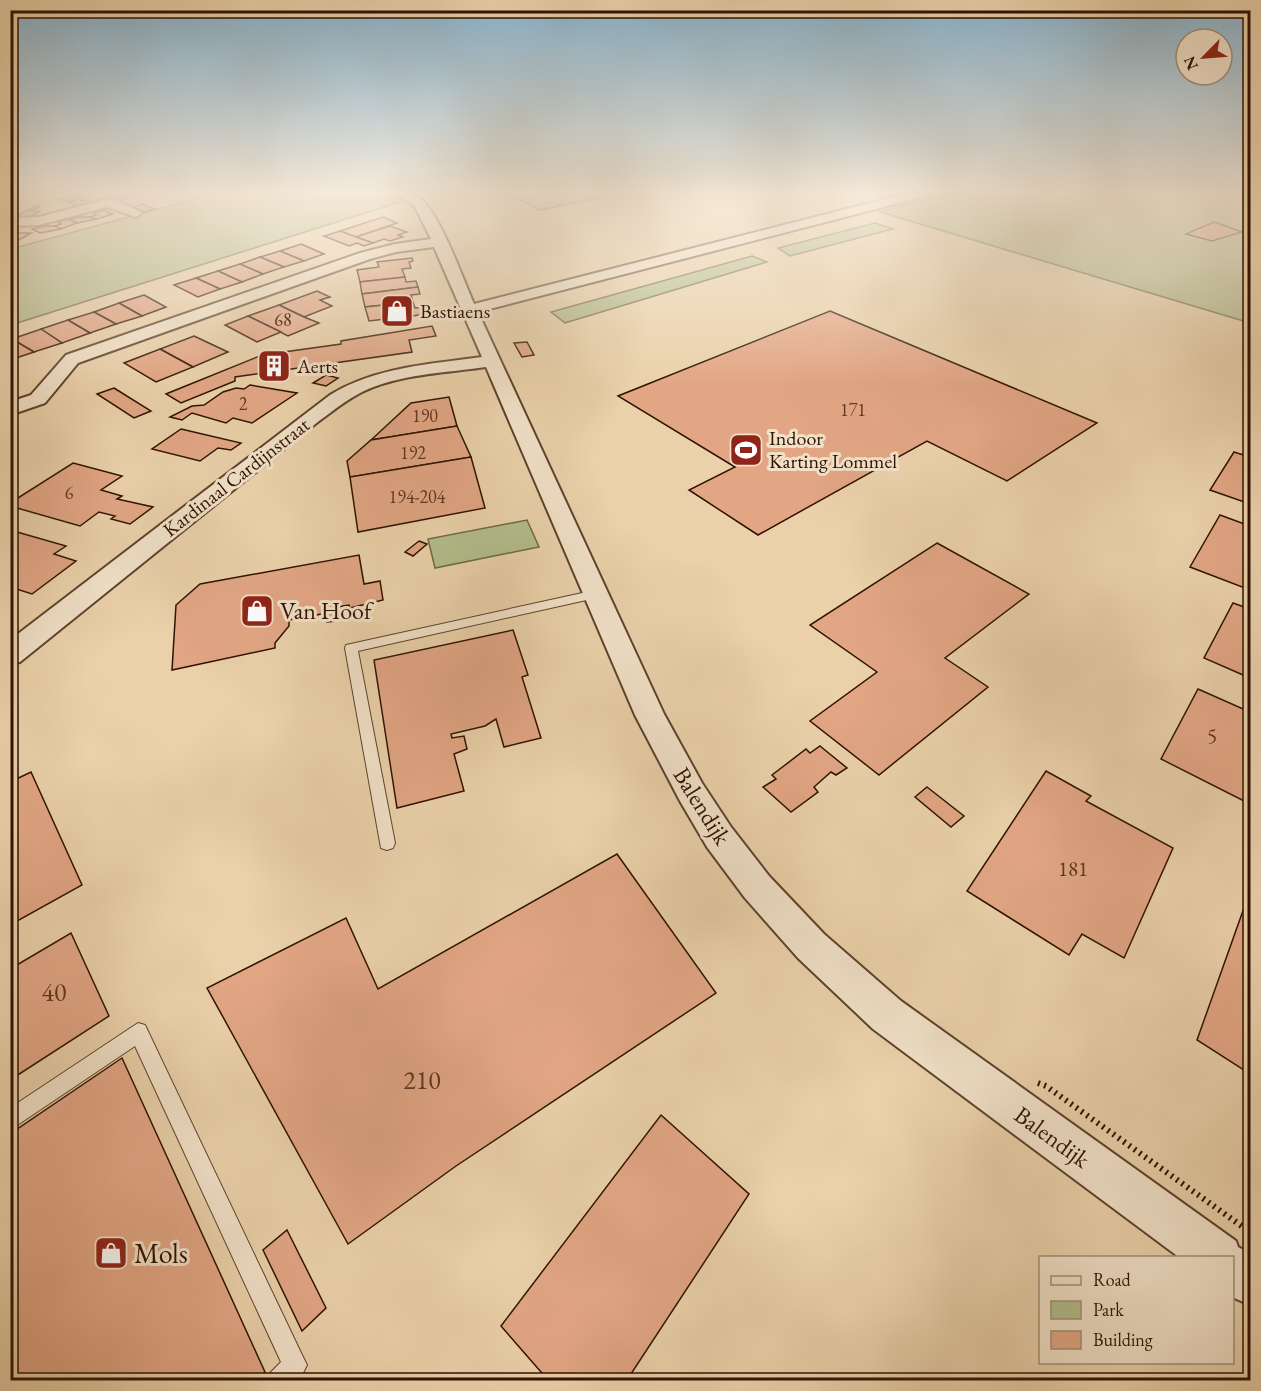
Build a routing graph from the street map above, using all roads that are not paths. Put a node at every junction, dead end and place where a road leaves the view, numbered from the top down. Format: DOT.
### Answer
graph roads {
  1 [pos="365,256"];
  2 [pos="446,256"];
  3 [pos="676,256"];
  4 [pos="468,310"];
  5 [pos="491,361"];
  6 [pos="10,409"];
  7 [pos="597,594"];
  8 [pos="10,655"];
  9 [pos="387,843"];
  10 [pos="10,1120"];
  11 [pos="1218,1256"];
  12 [pos="1234,1269"];
  13 [pos="1251,1281"];
  14 [pos="279,1380"];
  1 -- 6 [label="street"];
  2 -- 4 [label="street, Balendijk"];
  3 -- 4 [label="street"];
  4 -- 5 [label="street, Balendijk"];
  5 -- 7 [label="street, Balendijk"];
  5 -- 8 [label="street, Kardinaal Cardijnstraat"];
  7 -- 9 [label="lane"];
  7 -- 11 [label="street, Balendijk"];
  10 -- 14 [label="lane"];
  12 -- 13 [label="street"];
}
